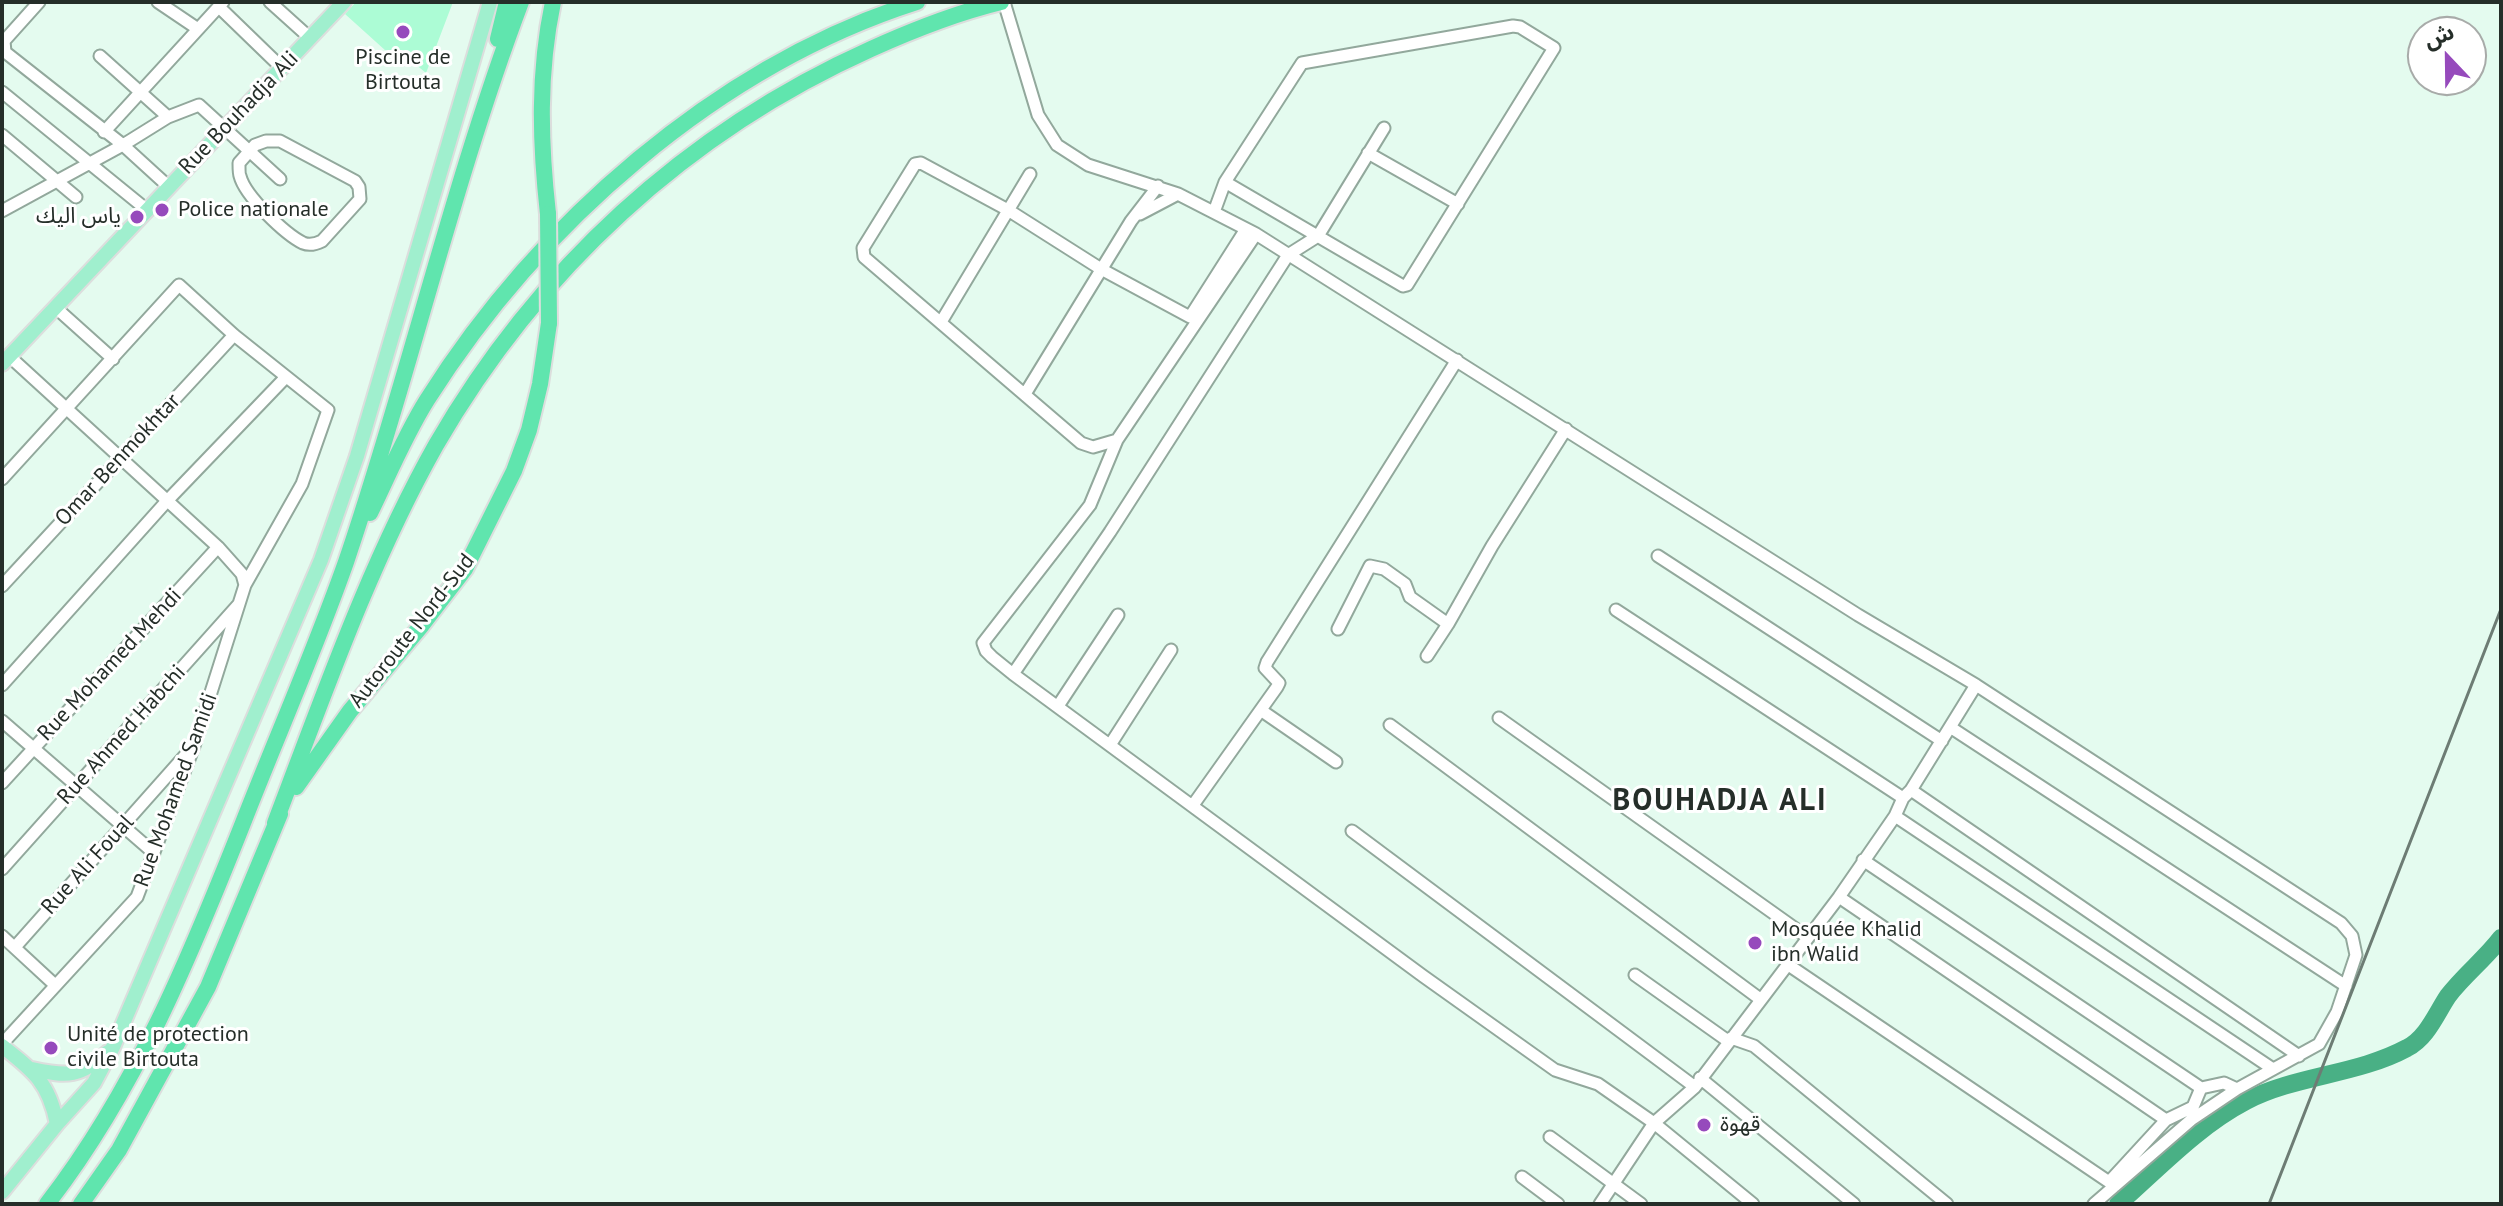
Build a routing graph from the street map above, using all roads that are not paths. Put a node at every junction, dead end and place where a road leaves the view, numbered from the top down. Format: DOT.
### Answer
graph roads {
  1 [pos="39,2"];
  2 [pos="158,2"];
  3 [pos="270,2"];
  4 [pos="344,2"];
  5 [pos="490,2"];
  6 [pos="507,2"];
  7 [pos="521,2"];
  8 [pos="553,2"];
  9 [pos="917,2"];
  10 [pos="1003,2"];
  11 [pos="221,4"];
  12 [pos="198,29"];
  13 [pos="6,32"];
  14 [pos="310,38"];
  15 [pos="100,56"];
  16 [pos="282,68"];
  17 [pos="2,92"];
  18 [pos="138,92"];
  19 [pos="487,97"];
  20 [pos="168,117"];
  21 [pos="225,128"];
  22 [pos="1384,128"];
  23 [pos="104,132"];
  24 [pos="2,135"];
  25 [pos="123,145"];
  26 [pos="249,150"];
  27 [pos="1368,153"];
  28 [pos="89,163"];
  29 [pos="1030,174"];
  30 [pos="57,179"];
  31 [pos="280,179"];
  32 [pos="1225,182"];
  33 [pos="1158,186"];
  34 [pos="169,187"];
  35 [pos="1178,194"];
  36 [pos="76,197"];
  37 [pos="1458,204"];
  38 [pos="147,210"];
  39 [pos="1008,210"];
  40 [pos="2,211"];
  41 [pos="1214,212"];
  42 [pos="1134,216"];
  43 [pos="1251,231"];
  44 [pos="1318,236"];
  45 [pos="1288,255"];
  46 [pos="1101,269"];
  47 [pos="55,307"];
  48 [pos="941,322"];
  49 [pos="234,335"];
  50 [pos="113,359"];
  51 [pos="5,360"];
  52 [pos="1457,360"];
  53 [pos="286,377"];
  54 [pos="1025,394"];
  55 [pos="66,410"];
  56 [pos="1566,429"];
  57 [pos="1117,440"];
  58 [pos="119,459"];
  59 [pos="2,479"];
  60 [pos="166,502"];
  61 [pos="218,547"];
  62 [pos="1658,556"];
  63 [pos="345,564"];
  64 [pos="245,585"];
  65 [pos="2,586"];
  66 [pos="242,601"];
  67 [pos="1616,610"];
  68 [pos="1118,615"];
  69 [pos="1448,624"];
  70 [pos="1338,629"];
  71 [pos="1171,650"];
  72 [pos="1427,656"];
  73 [pos="1013,674"];
  74 [pos="2,685"];
  75 [pos="1976,685"];
  76 [pos="1058,706"];
  77 [pos="1262,711"];
  78 [pos="1499,718"];
  79 [pos="2,721"];
  80 [pos="1390,725"];
  81 [pos="1950,727"];
  82 [pos="1942,741"];
  83 [pos="1110,745"];
  84 [pos="194,746"];
  85 [pos="33,748"];
  86 [pos="1336,762"];
  87 [pos="2,783"];
  88 [pos="77,788"];
  89 [pos="1907,794"];
  90 [pos="1193,805"];
  91 [pos="1895,816"];
  92 [pos="275,823"];
  93 [pos="122,827"];
  94 [pos="1352,831"];
  95 [pos="154,853"];
  96 [pos="1863,860"];
  97 [pos="2,869"];
  98 [pos="1839,897"];
  99 [pos="2,936"];
  100 [pos="1807,937"];
  101 [pos="15,947"];
  102 [pos="1787,964"];
  103 [pos="1635,975"];
  104 [pos="55,985"];
  105 [pos="2346,986"];
  106 [pos="1760,999"];
  107 [pos="1729,1039"];
  108 [pos="2,1045"];
  109 [pos="113,1047"];
  110 [pos="2299,1056"];
  111 [pos="32,1069"];
  112 [pos="2273,1069"];
  113 [pos="1698,1083"];
  114 [pos="2201,1088"];
  115 [pos="2237,1089"];
  116 [pos="2166,1120"];
  117 [pos="1654,1123"];
  118 [pos="57,1124"];
  119 [pos="1550,1137"];
  120 [pos="1522,1177"];
  121 [pos="1613,1183"];
  122 [pos="2112,1184"];
  123 [pos="2,1192"];
  124 [pos="47,1204"];
  125 [pos="81,1204"];
  126 [pos="1558,1204"];
  127 [pos="1600,1204"];
  128 [pos="1641,1204"];
  129 [pos="1753,1204"];
  130 [pos="1854,1204"];
  131 [pos="1947,1204"];
  132 [pos="2094,1204"];
  1 -- 13 [label="street"];
  2 -- 12 [label="street"];
  3 -- 14 [label="street"];
  4 -- 14 [label="main road, Rue Bouhadja Ali"];
  5 -- 109 [label="main road"];
  6 -- 19 [label="highway"];
  7 -- 19 [label="highway"];
  8 -- 92 [label="highway, Autoroute Nord-Sud, bridge"];
  9 -- 63 [label="highway"];
  10 -- 33 [label="street"];
  10 -- 92 [label="highway"];
  11 -- 12 [label="street"];
  11 -- 16 [label="street"];
  12 -- 18 [label="street"];
  13 -- 23 [label="street"];
  14 -- 16 [label="main road, Rue Bouhadja Ali"];
  15 -- 18 [label="street"];
  16 -- 21 [label="main road, Rue Bouhadja Ali"];
  17 -- 28 [label="street"];
  18 -- 20 [label="street"];
  18 -- 23 [label="street"];
  19 -- 63 [label="highway"];
  20 -- 21 [label="street"];
  20 -- 25 [label="street"];
  21 -- 26 [label="street"];
  21 -- 34 [label="main road, Rue Bouhadja Ali"];
  22 -- 27 [label="street"];
  23 -- 25 [label="street"];
  24 -- 30 [label="street"];
  25 -- 28 [label="street"];
  25 -- 34 [label="street"];
  26 -- 26 [label="street"];
  26 -- 31 [label="street"];
  27 -- 37 [label="street"];
  27 -- 44 [label="street"];
  28 -- 30 [label="street"];
  28 -- 38 [label="street"];
  29 -- 39 [label="street"];
  30 -- 36 [label="street"];
  30 -- 40 [label="street"];
  32 -- 37 [label="street"];
  32 -- 41 [label="street"];
  32 -- 44 [label="street"];
  33 -- 35 [label="street"];
  33 -- 42 [label="street"];
  34 -- 38 [label="main road, Rue Bouhadja Ali"];
  35 -- 41 [label="street"];
  35 -- 42 [label="street"];
  37 -- 44 [label="street"];
  38 -- 47 [label="main road, Rue Bouhadja Ali"];
  39 -- 46 [label="street"];
  39 -- 48 [label="street"];
  39 -- 48 [label="street"];
  41 -- 43 [label="street"];
  42 -- 46 [label="street"];
  43 -- 45 [label="street"];
  43 -- 46 [label="street"];
  43 -- 57 [label="street"];
  44 -- 45 [label="street"];
  45 -- 52 [label="street"];
  45 -- 73 [label="street"];
  46 -- 54 [label="street"];
  47 -- 50 [label="street"];
  47 -- 51 [label="main road, Rue Bouhadja Ali"];
  48 -- 54 [label="street"];
  49 -- 50 [label="street"];
  49 -- 53 [label="street"];
  49 -- 58 [label="street, Omar Benmokhtar"];
  50 -- 55 [label="street"];
  51 -- 55 [label="street"];
  52 -- 56 [label="street"];
  52 -- 77 [label="street"];
  53 -- 60 [label="street"];
  53 -- 64 [label="street, Rue Mohamed Samidi"];
  54 -- 57 [label="street"];
  55 -- 58 [label="street"];
  55 -- 59 [label="street"];
  56 -- 69 [label="street"];
  56 -- 75 [label="street"];
  57 -- 73 [label="street"];
  58 -- 60 [label="street"];
  58 -- 65 [label="street, Omar Benmokhtar"];
  60 -- 61 [label="street"];
  60 -- 74 [label="street"];
  61 -- 64 [label="street"];
  61 -- 85 [label="street, Rue Mohamed Mehdi"];
  62 -- 82 [label="street"];
  63 -- 124 [label="highway"];
  64 -- 66 [label="street, Rue Mohamed Samidi"];
  66 -- 84 [label="street, Rue Mohamed Samidi"];
  66 -- 88 [label="street, Rue Ahmed Habchi"];
  67 -- 89 [label="street"];
  68 -- 76 [label="street"];
  69 -- 70 [label="street"];
  69 -- 72 [label="street"];
  71 -- 83 [label="street"];
  73 -- 76 [label="street"];
  75 -- 81 [label="street"];
  75 -- 105 [label="street"];
  76 -- 83 [label="street"];
  77 -- 86 [label="street"];
  77 -- 90 [label="street"];
  78 -- 100 [label="street"];
  79 -- 85 [label="street"];
  80 -- 106 [label="street"];
  81 -- 82 [label="street"];
  81 -- 105 [label="street"];
  82 -- 89 [label="street"];
  83 -- 90 [label="street"];
  84 -- 93 [label="street, Rue Ali Foual"];
  84 -- 95 [label="street, Rue Mohamed Samidi"];
  85 -- 87 [label="street, Rue Mohamed Mehdi"];
  85 -- 88 [label="street"];
  88 -- 93 [label="street"];
  88 -- 97 [label="street, Rue Ahmed Habchi"];
  89 -- 91 [label="street"];
  89 -- 110 [label="street"];
  90 -- 117 [label="street"];
  91 -- 96 [label="street"];
  91 -- 112 [label="street"];
  92 -- 125 [label="highway, Autoroute Nord-Sud"];
  93 -- 95 [label="street"];
  93 -- 101 [label="street, Rue Ali Foual"];
  94 -- 113 [label="street"];
  95 -- 104 [label="street, Rue Mohamed Samidi"];
  96 -- 98 [label="street"];
  96 -- 114 [label="street"];
  98 -- 100 [label="street"];
  98 -- 116 [label="street"];
  99 -- 101 [label="street"];
  100 -- 102 [label="street"];
  101 -- 104 [label="street"];
  102 -- 106 [label="street"];
  102 -- 122 [label="street"];
  103 -- 107 [label="street"];
  104 -- 108 [label="street, Rue Mohamed Samidi"];
  105 -- 110 [label="street"];
  106 -- 107 [label="street"];
  107 -- 113 [label="street"];
  107 -- 131 [label="street"];
  108 -- 111 [label="main road"];
  109 -- 111 [label="main road"];
  109 -- 118 [label="main road"];
  110 -- 112 [label="street"];
  111 -- 118 [label="main road"];
  112 -- 115 [label="street"];
  113 -- 117 [label="street"];
  113 -- 130 [label="street"];
  114 -- 115 [label="street"];
  114 -- 116 [label="street"];
  115 -- 122 [label="street"];
  116 -- 122 [label="street"];
  117 -- 121 [label="street"];
  117 -- 129 [label="street"];
  118 -- 123 [label="main road"];
  119 -- 121 [label="street"];
  120 -- 126 [label="street"];
  121 -- 127 [label="street"];
  121 -- 128 [label="street"];
  122 -- 132 [label="street"];
}
